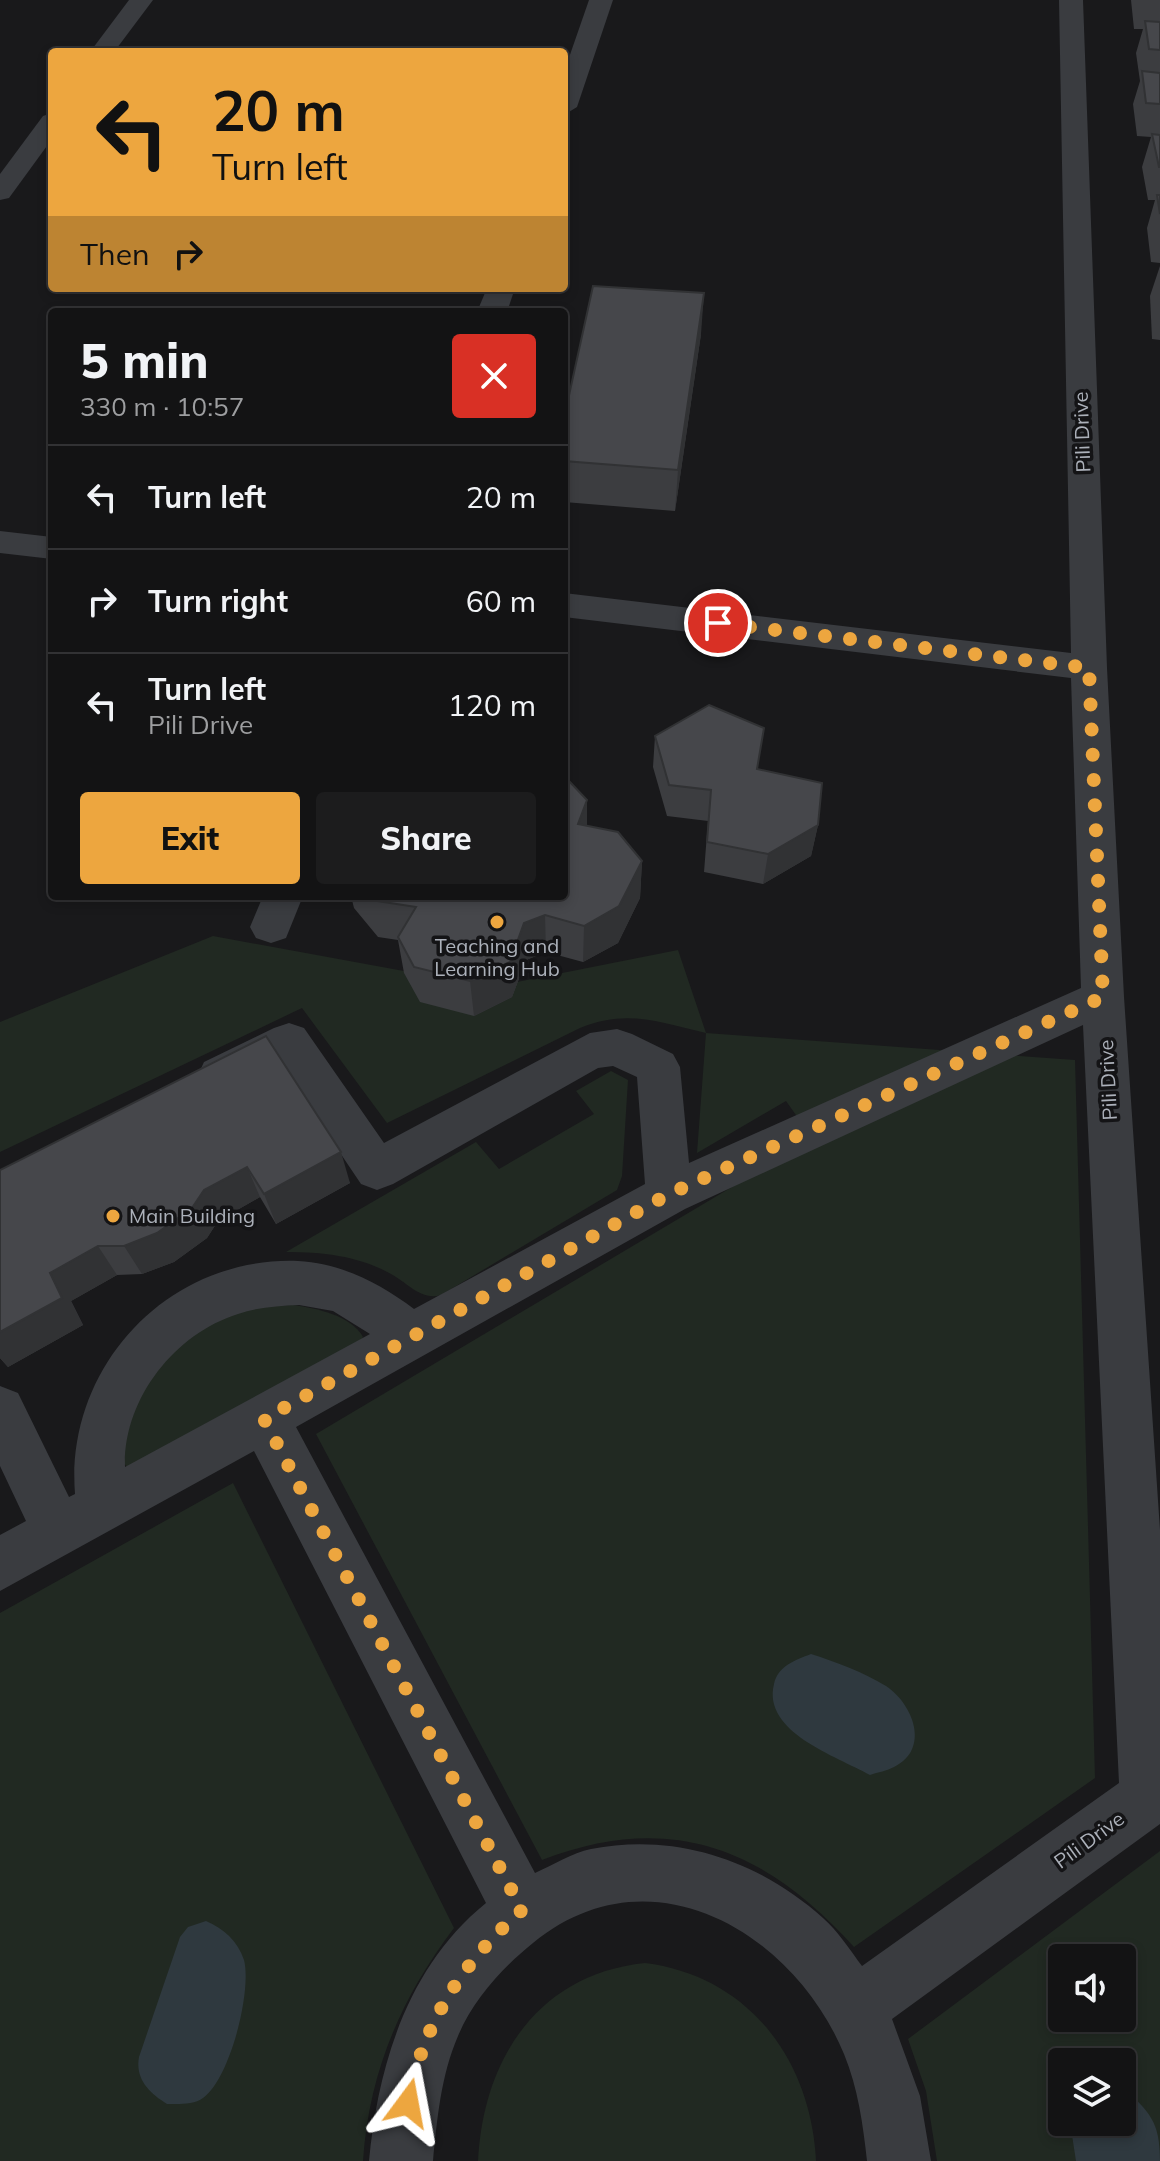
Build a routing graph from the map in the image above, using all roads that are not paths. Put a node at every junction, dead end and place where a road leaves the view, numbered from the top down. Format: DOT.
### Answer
graph roads {
  1 [pos="141,0"];
  2 [pos="601,0"];
  3 [pos="1071,0"];
  4 [pos="105,48"];
  5 [pos="568,95"];
  6 [pos="48,126"];
  7 [pos="0,192"];
  8 [pos="0,542"];
  9 [pos="48,548"];
  10 [pos="568,605"];
  11 [pos="1089,668"];
  12 [pos="1103,997"];
  13 [pos="179,1096"];
  14 [pos="669,1194"];
  15 [pos="412,1337"];
  16 [pos="0,1410"];
  17 [pos="264,1419"];
  18 [pos="102,1509"];
  19 [pos="58,1532"];
  20 [pos="0,1564"];
  21 [pos="1154,1793"];
  22 [pos="522,1910"];
  23 [pos="855,2008"];
  24 [pos="401,2161"];
  25 [pos="899,2161"];
  1 -- 4 [label="street"];
  2 -- 5 [label="street"];
  3 -- 11 [label="street, Pili Drive"];
  6 -- 7 [label="street"];
  8 -- 9 [label="street"];
  10 -- 11 [label="street"];
  11 -- 12 [label="street, Pili Drive"];
  12 -- 14 [label="street"];
  12 -- 21 [label="street, Pili Drive"];
  13 -- 14 [label="street"];
  14 -- 15 [label="street"];
  15 -- 17 [label="street"];
  15 -- 18 [label="street"];
  16 -- 19 [label="street"];
  17 -- 18 [label="street"];
  17 -- 22 [label="street"];
  18 -- 19 [label="street"];
  19 -- 20 [label="street"];
  21 -- 23 [label="street, Pili Drive"];
  22 -- 23 [label="street"];
  22 -- 24 [label="street"];
  23 -- 25 [label="street"];
}
